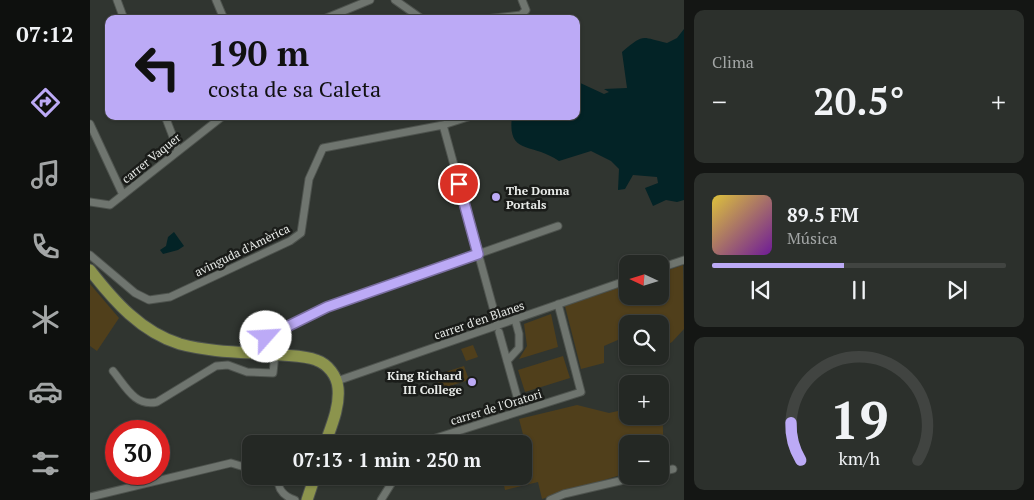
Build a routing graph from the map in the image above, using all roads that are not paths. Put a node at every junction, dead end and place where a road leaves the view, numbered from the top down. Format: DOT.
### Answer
graph roads {
  1 [pos="117,0"];
  2 [pos="216,0"];
  3 [pos="370,0"];
  4 [pos="395,0"];
  5 [pos="522,0"];
  6 [pos="123,15"];
  7 [pos="222,15"];
  8 [pos="334,15"];
  9 [pos="416,15"];
  10 [pos="521,15"];
  11 [pos="166,120"];
  12 [pos="217,120"];
  13 [pos="460,120"];
  14 [pos="90,124"];
  15 [pos="443,126"];
  16 [pos="178,150"];
  17 [pos="123,195"];
  18 [pos="90,202"];
  19 [pos="558,226"];
  20 [pos="478,254"];
  21 [pos="90,255"];
  22 [pos="684,260"];
  23 [pos="669,265"];
  24 [pos="90,270"];
  25 [pos="619,283"];
  26 [pos="558,304"];
  27 [pos="515,319"];
  28 [pos="497,322"];
  29 [pos="499,332"];
  30 [pos="236,352"];
  31 [pos="275,354"];
  32 [pos="507,361"];
  33 [pos="113,371"];
  34 [pos="337,381"];
  35 [pos="521,411"];
  36 [pos="328,435"];
  37 [pos="446,435"];
  38 [pos="242,466"];
  39 [pos="674,469"];
  40 [pos="669,470"];
  41 [pos="619,481"];
  42 [pos="278,485"];
  43 [pos="312,485"];
  44 [pos="390,485"];
  45 [pos="90,497"];
  46 [pos="295,500"];
  47 [pos="307,500"];
  48 [pos="381,500"];
  49 [pos="550,500"];
  1 -- 6 [label="street"];
  2 -- 7 [label="street"];
  3 -- 8 [label="street"];
  4 -- 9 [label="street"];
  5 -- 10 [label="street"];
  11 -- 16 [label="street"];
  12 -- 16 [label="street, carrer Vaquer"];
  13 -- 15 [label="street"];
  14 -- 17 [label="street"];
  15 -- 20 [label="street"];
  15 -- 21 [label="street, avinguda d'Amèrica"];
  16 -- 17 [label="street, carrer Vaquer"];
  17 -- 18 [label="street, carrer Vaquer"];
  19 -- 20 [label="street"];
  20 -- 28 [label="street"];
  20 -- 30 [label="street"];
  22 -- 23 [label="street"];
  24 -- 30 [label="main road"];
  25 -- 26 [label="street, carrer d'en Blanes"];
  26 -- 27 [label="street, carrer d'en Blanes"];
  26 -- 35 [label="street, carrer de l'Oratori"];
  27 -- 32 [label="street"];
  27 -- 34 [label="street, carrer d'en Blanes"];
  29 -- 32 [label="street"];
  30 -- 31 [label="main road"];
  31 -- 33 [label="street"];
  31 -- 34 [label="main road"];
  32 -- 35 [label="street"];
  34 -- 36 [label="main road"];
  35 -- 37 [label="street, carrer de l'Oratori"];
  38 -- 45 [label="street"];
  39 -- 40 [label="street"];
  41 -- 49 [label="street"];
  42 -- 46 [label="street"];
  43 -- 47 [label="main road"];
  44 -- 48 [label="street"];
}
